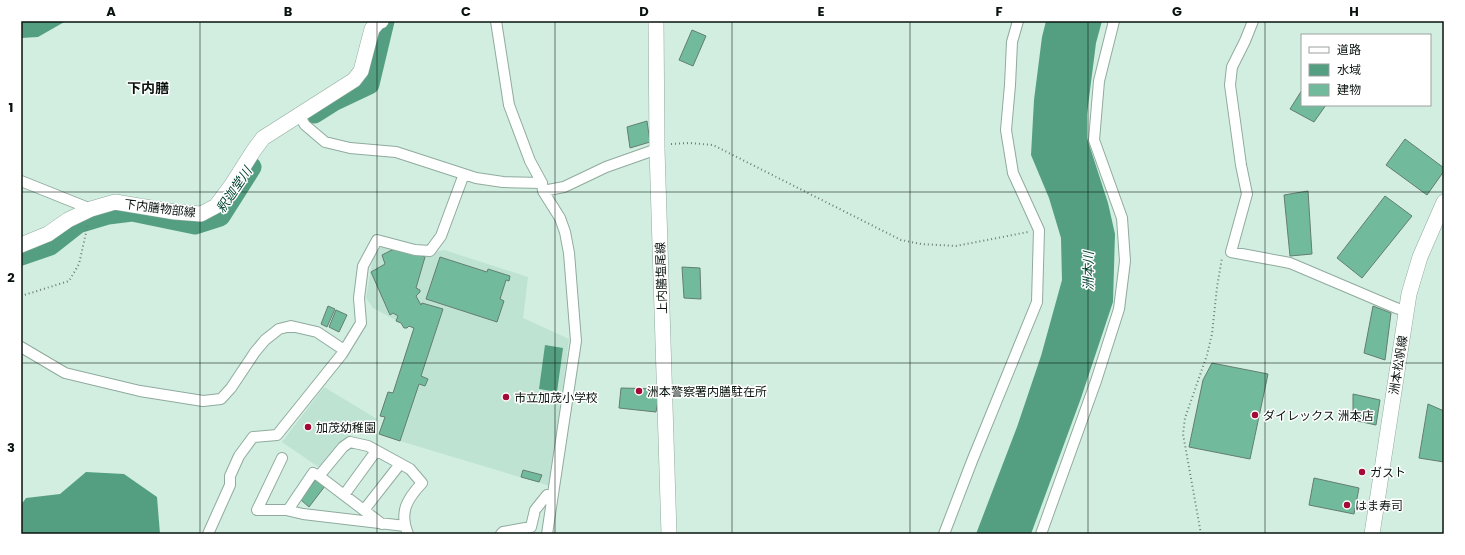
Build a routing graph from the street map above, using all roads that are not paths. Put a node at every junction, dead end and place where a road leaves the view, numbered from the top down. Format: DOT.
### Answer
graph roads {
  1 [pos="381,21"];
  2 [pos="496,21"];
  3 [pos="656,21"];
  4 [pos="1018,21"];
  5 [pos="1114,21"];
  6 [pos="1253,21"];
  7 [pos="378,22"];
  8 [pos="301,119"];
  9 [pos="657,149"];
  10 [pos="464,174"];
  11 [pos="21,181"];
  12 [pos="542,187"];
  13 [pos="1444,202"];
  14 [pos="91,209"];
  15 [pos="21,245"];
  16 [pos="1406,311"];
  17 [pos="21,347"];
  18 [pos="344,350"];
  19 [pos="376,450"];
  20 [pos="282,458"];
  21 [pos="400,464"];
  22 [pos="319,476"];
  23 [pos="344,495"];
  24 [pos="552,497"];
  25 [pos="288,510"];
  26 [pos="364,510"];
  27 [pos="382,524"];
  28 [pos="406,530"];
  29 [pos="208,534"];
  30 [pos="501,534"];
  31 [pos="547,534"];
  32 [pos="669,534"];
  33 [pos="944,534"];
  34 [pos="1041,534"];
  35 [pos="1372,534"];
  1 -- 7 [label="main road, 下内膳物部線"];
  2 -- 12 [label="street"];
  3 -- 9 [label="main road, 上内膳塩尾線"];
  4 -- 33 [label="street"];
  5 -- 34 [label="street"];
  6 -- 16 [label="street"];
  7 -- 8 [label="main road, 下内膳物部線"];
  8 -- 10 [label="street"];
  8 -- 14 [label="main road, 下内膳物部線"];
  9 -- 12 [label="street"];
  9 -- 32 [label="main road, 上内膳塩尾線"];
  10 -- 12 [label="street"];
  10 -- 18 [label="street"];
  11 -- 14 [label="street"];
  12 -- 24 [label="street"];
  13 -- 16 [label="main road, 洲本松帆線"];
  14 -- 15 [label="main road, 下内膳物部線"];
  16 -- 35 [label="main road, 洲本松帆線"];
  17 -- 18 [label="street"];
  18 -- 29 [label="street"];
  19 -- 21 [label="street"];
  19 -- 22 [label="street"];
  19 -- 23 [label="street"];
  20 -- 25 [label="street"];
  21 -- 26 [label="street"];
  21 -- 28 [label="street"];
  22 -- 23 [label="street"];
  22 -- 25 [label="street"];
  23 -- 26 [label="street"];
  24 -- 30 [label="street"];
  24 -- 31 [label="street"];
  25 -- 27 [label="street"];
  26 -- 27 [label="street"];
  27 -- 28 [label="street"];
}
